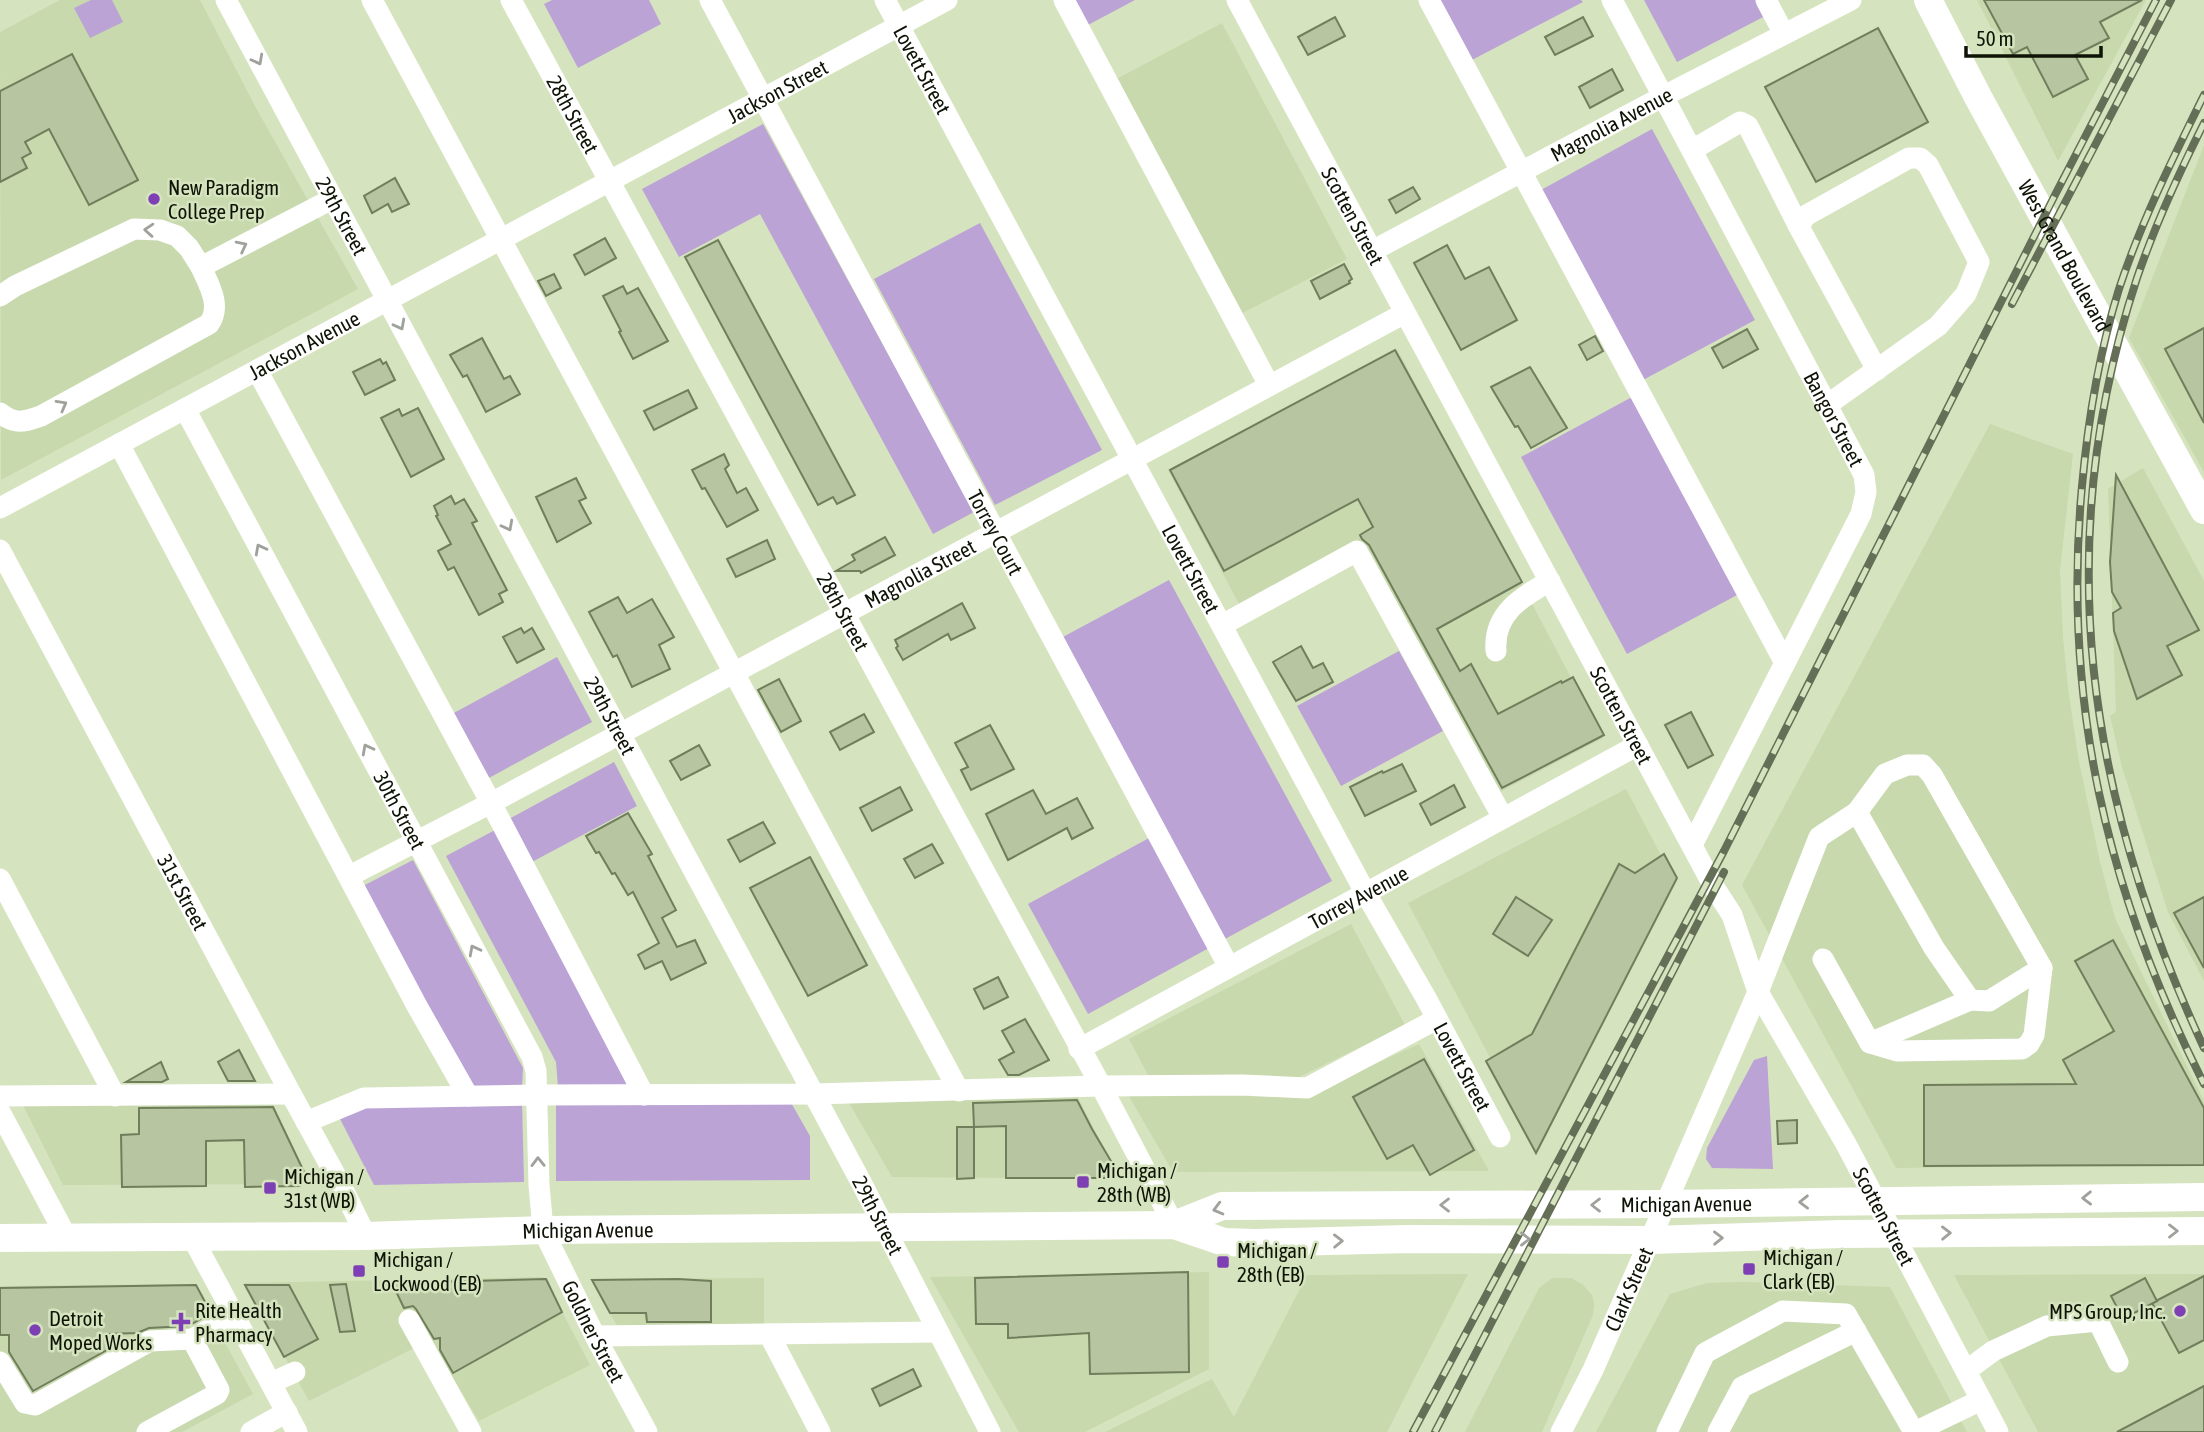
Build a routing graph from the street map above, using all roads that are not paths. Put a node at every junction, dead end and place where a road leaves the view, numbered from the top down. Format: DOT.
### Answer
graph roads {
  1 [pos="226,0"];
  2 [pos="372,0"];
  3 [pos="511,0"];
  4 [pos="710,0"];
  5 [pos="885,0"];
  6 [pos="947,0"];
  7 [pos="1064,0"];
  8 [pos="1237,0"];
  9 [pos="1429,0"];
  10 [pos="1612,0"];
  11 [pos="1766,0"];
  12 [pos="1851,0"];
  13 [pos="1928,0"];
  14 [pos="899,26"];
  15 [pos="1784,34"];
  16 [pos="1664,96"];
  17 [pos="763,99"];
  18 [pos="1692,149"];
  19 [pos="1522,171"];
  20 [pos="609,181"];
  21 [pos="332,198"];
  22 [pos="1800,227"];
  23 [pos="501,239"];
  24 [pos="1372,251"];
  25 [pos="201,267"];
  26 [pos="0,296"];
  27 [pos="387,300"];
  28 [pos="1405,313"];
  29 [pos="257,370"];
  30 [pos="1877,370"];
  31 [pos="1269,385"];
  32 [pos="1827,405"];
  33 [pos="185,409"];
  34 [pos="0,413"];
  35 [pos="119,444"];
  36 [pos="1132,458"];
  37 [pos="2203,505"];
  38 [pos="0,508"];
  39 [pos="995,532"];
  40 [pos="0,550"];
  41 [pos="1550,581"];
  42 [pos="844,613"];
  43 [pos="1222,625"];
  44 [pos="1496,651"];
  45 [pos="1785,663"];
  46 [pos="735,672"];
  47 [pos="621,733"];
  48 [pos="1638,745"];
  49 [pos="491,803"];
  50 [pos="1857,812"];
  51 [pos="1503,818"];
  52 [pos="416,842"];
  53 [pos="1692,845"];
  54 [pos="359,871"];
  55 [pos="0,879"];
  56 [pos="1365,892"];
  57 [pos="1823,959"];
  58 [pos="1228,967"];
  59 [pos="2042,968"];
  60 [pos="1758,992"];
  61 [pos="1970,1000"];
  62 [pos="1437,1019"];
  63 [pos="1870,1043"];
  64 [pos="1079,1049"];
  65 [pos="1101,1086"];
  66 [pos="959,1091"];
  67 [pos="290,1094"];
  68 [pos="814,1094"];
  69 [pos="537,1095"];
  70 [pos="644,1095"];
  71 [pos="0,1096"];
  72 [pos="115,1096"];
  73 [pos="468,1096"];
  74 [pos="0,1112"];
  75 [pos="306,1122"];
  76 [pos="1500,1137"];
  77 [pos="2204,1197"];
  78 [pos="1664,1204"];
  79 [pos="1174,1225"];
  80 [pos="884,1228"];
  81 [pos="543,1230"];
  82 [pos="2204,1231"];
  83 [pos="366,1236"];
  84 [pos="192,1237"];
  85 [pos="0,1238"];
  86 [pos="67,1238"];
  87 [pos="1650,1240"];
  88 [pos="234,1315"];
  89 [pos="409,1320"];
  90 [pos="1856,1331"];
  91 [pos="938,1332"];
  92 [pos="769,1334"];
  93 [pos="595,1336"];
  94 [pos="192,1339"];
  95 [pos="0,1362"];
  96 [pos="2118,1362"];
  97 [pos="1966,1371"];
  98 [pos="295,1373"];
  99 [pos="271,1383"];
  100 [pos="1981,1400"];
  101 [pos="287,1412"];
  102 [pos="147,1432"];
  103 [pos="251,1432"];
  104 [pos="297,1432"];
  105 [pos="471,1432"];
  106 [pos="647,1432"];
  107 [pos="820,1432"];
  108 [pos="990,1432"];
  109 [pos="1561,1432"];
  110 [pos="1667,1432"];
  111 [pos="1718,1432"];
  112 [pos="1914,1432"];
  113 [pos="1998,1432"];
  1 -- 21 [label="street, 29th Street, one-way"];
  2 -- 23 [label="street"];
  3 -- 20 [label="street, 28th Street"];
  4 -- 17 [label="street, Torrey Court"];
  5 -- 14 [label="street, Lovett Street"];
  6 -- 14 [label="street, Jackson Street"];
  7 -- 31 [label="street"];
  8 -- 24 [label="street, Scotten Street"];
  9 -- 19 [label="street"];
  10 -- 16 [label="street, Bangor Street"];
  11 -- 15 [label="street"];
  12 -- 15 [label="street, Magnolia Avenue"];
  13 -- 37 [label="main road, West Grand Boulevard"];
  14 -- 17 [label="street, Jackson Street"];
  14 -- 36 [label="street, Lovett Street"];
  15 -- 16 [label="street, Magnolia Avenue"];
  16 -- 18 [label="street, Bangor Street"];
  16 -- 19 [label="street, Magnolia Avenue"];
  17 -- 20 [label="street, Jackson Street"];
  17 -- 39 [label="street, Torrey Court"];
  18 -- 22 [label="street"];
  18 -- 32 [label="street, Bangor Street"];
  19 -- 24 [label="street, Magnolia Avenue"];
  19 -- 45 [label="street"];
  20 -- 23 [label="street, Jackson Avenue"];
  20 -- 42 [label="street, 28th Street"];
  25 -- 21 [label="street, one-way"];
  21 -- 27 [label="street, 29th Street"];
  22 -- 30 [label="street"];
  22 -- 30 [label="street"];
  23 -- 27 [label="street, Jackson Avenue"];
  23 -- 46 [label="street"];
  24 -- 28 [label="street, Scotten Street"];
  25 -- 26 [label="street, one-way"];
  34 -- 25 [label="street, one-way"];
  27 -- 29 [label="street, Jackson Avenue"];
  27 -- 47 [label="street, 29th Street, one-way"];
  28 -- 31 [label="street, Magnolia Street"];
  28 -- 41 [label="street, Scotten Street"];
  29 -- 33 [label="street, Jackson Avenue"];
  29 -- 49 [label="street"];
  30 -- 32 [label="street"];
  31 -- 36 [label="street, Magnolia Street"];
  32 -- 45 [label="street, Bangor Street"];
  33 -- 35 [label="street, Jackson Avenue"];
  52 -- 33 [label="street, 30th Street, one-way"];
  35 -- 38 [label="street, Jackson Avenue"];
  35 -- 73 [label="street"];
  36 -- 39 [label="street, Magnolia Street"];
  36 -- 43 [label="street, Lovett Street"];
  39 -- 42 [label="street, Magnolia Street"];
  39 -- 58 [label="street, Torrey Court"];
  40 -- 67 [label="street, 31st Street"];
  41 -- 44 [label="street"];
  41 -- 48 [label="street, Scotten Street"];
  42 -- 46 [label="street, Magnolia Street"];
  42 -- 64 [label="street, 28th Street"];
  43 -- 51 [label="street"];
  43 -- 56 [label="street, Lovett Street"];
  45 -- 53 [label="street, Bangor Street"];
  46 -- 47 [label="street, Magnolia Street"];
  46 -- 66 [label="street"];
  47 -- 49 [label="street, Magnolia Street"];
  47 -- 68 [label="street, 29th Street"];
  48 -- 51 [label="street, Torrey Avenue"];
  48 -- 53 [label="street, Scotten Street"];
  49 -- 52 [label="street, Magnolia Street"];
  49 -- 70 [label="street"];
  50 -- 59 [label="street"];
  50 -- 60 [label="street, Clark Street"];
  50 -- 61 [label="street"];
  51 -- 56 [label="street, Torrey Avenue"];
  52 -- 54 [label="street, Magnolia Street"];
  69 -- 52 [label="street, 30th Street, one-way"];
  53 -- 60 [label="street, Scotten Street"];
  55 -- 72 [label="street"];
  56 -- 58 [label="street, Torrey Avenue"];
  56 -- 62 [label="street, Lovett Street"];
  57 -- 63 [label="street"];
  58 -- 64 [label="street, Torrey Avenue"];
  59 -- 61 [label="street"];
  59 -- 63 [label="street"];
  60 -- 78 [label="street, Clark Street"];
  60 -- 97 [label="street, Scotten Street"];
  61 -- 63 [label="street"];
  62 -- 65 [label="street"];
  62 -- 76 [label="street, Lovett Street"];
  64 -- 65 [label="street, 28th Street"];
  65 -- 66 [label="street"];
  65 -- 79 [label="street, 28th Street"];
  66 -- 68 [label="street"];
  67 -- 72 [label="street"];
  67 -- 75 [label="street, 31st Street"];
  68 -- 70 [label="street"];
  68 -- 80 [label="street, 29th Street"];
  69 -- 70 [label="street"];
  69 -- 73 [label="street"];
  81 -- 69 [label="street, 30th Street, one-way"];
  71 -- 72 [label="street"];
  73 -- 75 [label="street"];
  74 -- 86 [label="street"];
  75 -- 83 [label="street, 31st Street"];
  77 -- 78 [label="main road, Michigan Avenue, one-way"];
  78 -- 79 [label="main road, Michigan Avenue, one-way"];
  78 -- 87 [label="street, Clark Street"];
  79 -- 80 [label="main road, Michigan Avenue"];
  79 -- 87 [label="main road, Michigan Avenue, one-way"];
  80 -- 81 [label="main road, Michigan Avenue"];
  80 -- 91 [label="street, 29th Street"];
  81 -- 83 [label="main road, Michigan Avenue"];
  81 -- 93 [label="street, Goldner Street"];
  87 -- 82 [label="main road, Michigan Avenue, one-way"];
  83 -- 84 [label="main road, Michigan Avenue"];
  84 -- 86 [label="main road, Michigan Avenue"];
  84 -- 88 [label="street"];
  85 -- 86 [label="main road, Michigan Avenue"];
  87 -- 109 [label="street, Clark Street"];
  88 -- 94 [label="street"];
  88 -- 99 [label="street"];
  89 -- 105 [label="street"];
  90 -- 110 [label="street"];
  90 -- 111 [label="street"];
  90 -- 112 [label="street"];
  91 -- 92 [label="street"];
  91 -- 108 [label="street, 29th Street"];
  92 -- 93 [label="street"];
  92 -- 107 [label="street"];
  93 -- 106 [label="street, Goldner Street"];
  94 -- 95 [label="street"];
  94 -- 102 [label="street"];
  96 -- 97 [label="street"];
  97 -- 100 [label="street, Scotten Street"];
  98 -- 99 [label="street"];
  99 -- 101 [label="street"];
  100 -- 112 [label="street"];
  100 -- 113 [label="street, Scotten Street"];
  101 -- 103 [label="street"];
  101 -- 104 [label="street"];
}
